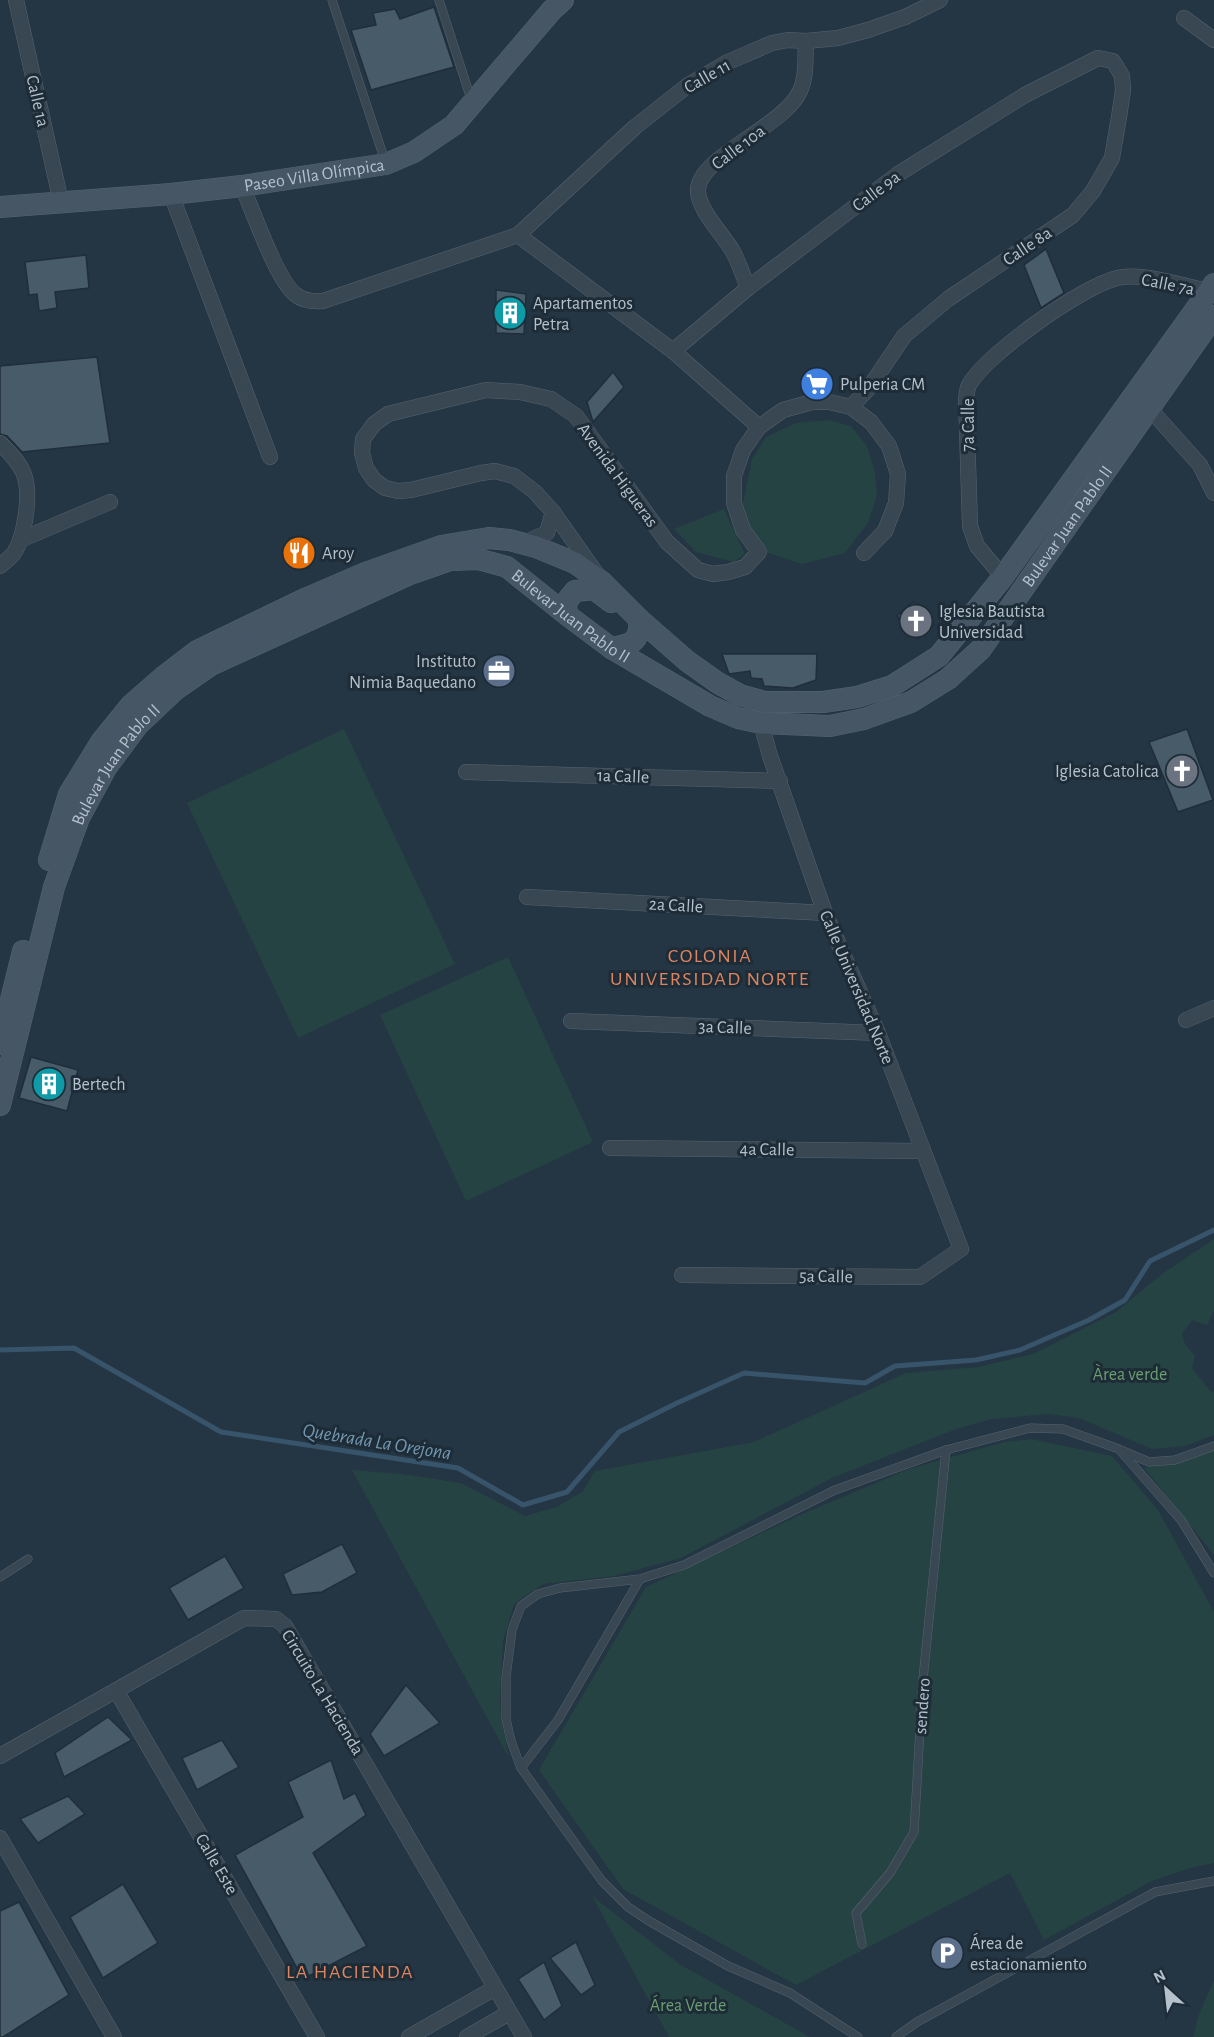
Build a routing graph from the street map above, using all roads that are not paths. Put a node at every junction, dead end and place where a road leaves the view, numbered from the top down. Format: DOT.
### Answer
graph roads {
  1 [pos="16,0"];
  2 [pos="332,0"];
  3 [pos="439,0"];
  4 [pos="563,0"];
  5 [pos="940,0"];
  6 [pos="1184,18"];
  7 [pos="1214,40"];
  8 [pos="806,41"];
  9 [pos="1098,58"];
  10 [pos="472,104"];
  11 [pos="386,164"];
  12 [pos="242,186"];
  13 [pos="171,194"];
  14 [pos="61,202"];
  15 [pos="0,207"];
  16 [pos="518,235"];
  17 [pos="748,288"];
  18 [pos="1093,288"];
  19 [pos="1211,288"];
  20 [pos="1214,316"];
  21 [pos="673,351"];
  22 [pos="851,407"];
  23 [pos="1149,408"];
  24 [pos="759,428"];
  25 [pos="0,443"];
  26 [pos="270,457"];
  27 [pos="1214,493"];
  28 [pos="110,502"];
  29 [pos="553,512"];
  30 [pos="20,540"];
  31 [pos="522,544"];
  32 [pos="864,553"];
  33 [pos="0,566"];
  34 [pos="1004,577"];
  35 [pos="602,582"];
  36 [pos="633,612"];
  37 [pos="567,615"];
  38 [pos="611,648"];
  39 [pos="761,723"];
  40 [pos="466,772"];
  41 [pos="780,781"];
  42 [pos="527,897"];
  43 [pos="825,913"];
  44 [pos="1214,1008"];
  45 [pos="1186,1020"];
  46 [pos="571,1021"];
  47 [pos="878,1033"];
  48 [pos="0,1044"];
  49 [pos="0,1105"];
  50 [pos="610,1148"];
  51 [pos="923,1151"];
  52 [pos="961,1249"];
  53 [pos="682,1275"];
  54 [pos="1214,1446"];
  55 [pos="1119,1449"];
  56 [pos="946,1450"];
  57 [pos="28,1559"];
  58 [pos="1214,1573"];
  59 [pos="0,1577"];
  60 [pos="640,1579"];
  61 [pos="117,1692"];
  62 [pos="0,1756"];
  63 [pos="521,1768"];
  64 [pos="0,1838"];
  65 [pos="1214,1881"];
  66 [pos="862,1944"];
  67 [pos="495,1988"];
  68 [pos="510,2013"];
  69 [pos="114,2037"];
  70 [pos="317,2037"];
  71 [pos="409,2037"];
  72 [pos="467,2037"];
  73 [pos="524,2037"];
  74 [pos="858,2037"];
  75 [pos="896,2037"];
  1 -- 14 [label="street, Calle 1a"];
  2 -- 11 [label="lane"];
  3 -- 10 [label="lane"];
  4 -- 10 [label="main road, Paseo Villa Olímpica"];
  5 -- 8 [label="street, Calle 11"];
  6 -- 7 [label="street"];
  8 -- 16 [label="street, Calle 11"];
  8 -- 17 [label="street, Calle 10a"];
  9 -- 17 [label="street, Calle 9a"];
  9 -- 22 [label="street, Calle 8a"];
  10 -- 11 [label="main road, Paseo Villa Olímpica"];
  11 -- 12 [label="main road, Paseo Villa Olímpica"];
  12 -- 13 [label="main road, Paseo Villa Olímpica"];
  12 -- 16 [label="street"];
  13 -- 14 [label="main road, Paseo Villa Olímpica"];
  13 -- 26 [label="street"];
  14 -- 15 [label="main road, Paseo Villa Olímpica"];
  16 -- 21 [label="street"];
  17 -- 21 [label="street, Calle 9a"];
  18 -- 19 [label="street, Calle 7a"];
  18 -- 34 [label="street, 7a Calle"];
  19 -- 34 [label="main road, Bulevar Juan Pablo II"];
  20 -- 23 [label="main road, Bulevar Juan Pablo II"];
  21 -- 24 [label="street"];
  22 -- 24 [label="street, Avenida Higueras"];
  22 -- 32 [label="street"];
  23 -- 27 [label="street"];
  23 -- 39 [label="main road, Bulevar Juan Pablo II"];
  24 -- 29 [label="street, Avenida Higueras"];
  25 -- 30 [label="street"];
  28 -- 30 [label="street"];
  29 -- 31 [label="street"];
  29 -- 35 [label="street, Avenida Higueras"];
  30 -- 33 [label="street"];
  31 -- 35 [label="main road, Bulevar Juan Pablo II"];
  31 -- 48 [label="main road, Bulevar Juan Pablo II"];
  34 -- 36 [label="main road, Bulevar Juan Pablo II"];
  35 -- 36 [label="main road, Bulevar Juan Pablo II"];
  36 -- 37 [label="main road"];
  36 -- 38 [label="main road"];
  37 -- 38 [label="main road, Bulevar Juan Pablo II"];
  37 -- 49 [label="main road, Bulevar Juan Pablo II"];
  38 -- 39 [label="main road, Bulevar Juan Pablo II"];
  39 -- 41 [label="street, Calle Universidad Norte"];
  40 -- 41 [label="street, 1a Calle"];
  41 -- 43 [label="street, Calle Universidad Norte"];
  42 -- 43 [label="street, 2a Calle"];
  43 -- 47 [label="street, Calle Universidad Norte"];
  44 -- 45 [label="street"];
  46 -- 47 [label="street, 3a Calle"];
  47 -- 51 [label="street, Calle Universidad Norte"];
  50 -- 51 [label="street, 4a Calle"];
  51 -- 52 [label="street, Calle Universidad Norte"];
  52 -- 53 [label="street, 5a Calle"];
  54 -- 55 [label="lane"];
  55 -- 56 [label="lane"];
  55 -- 58 [label="lane"];
  56 -- 60 [label="lane"];
  56 -- 66 [label="lane, sendero"];
  57 -- 59 [label="lane"];
  60 -- 63 [label="lane"];
  60 -- 63 [label="lane"];
  61 -- 62 [label="street, Circuito La Hacienda"];
  61 -- 67 [label="street, Circuito La Hacienda"];
  61 -- 70 [label="street, Calle Este"];
  63 -- 74 [label="lane"];
  64 -- 69 [label="street"];
  65 -- 75 [label="lane"];
  67 -- 68 [label="street, Circuito La Hacienda"];
  67 -- 71 [label="street"];
  68 -- 72 [label="street"];
  68 -- 73 [label="street, Circuito La Hacienda"];
}
